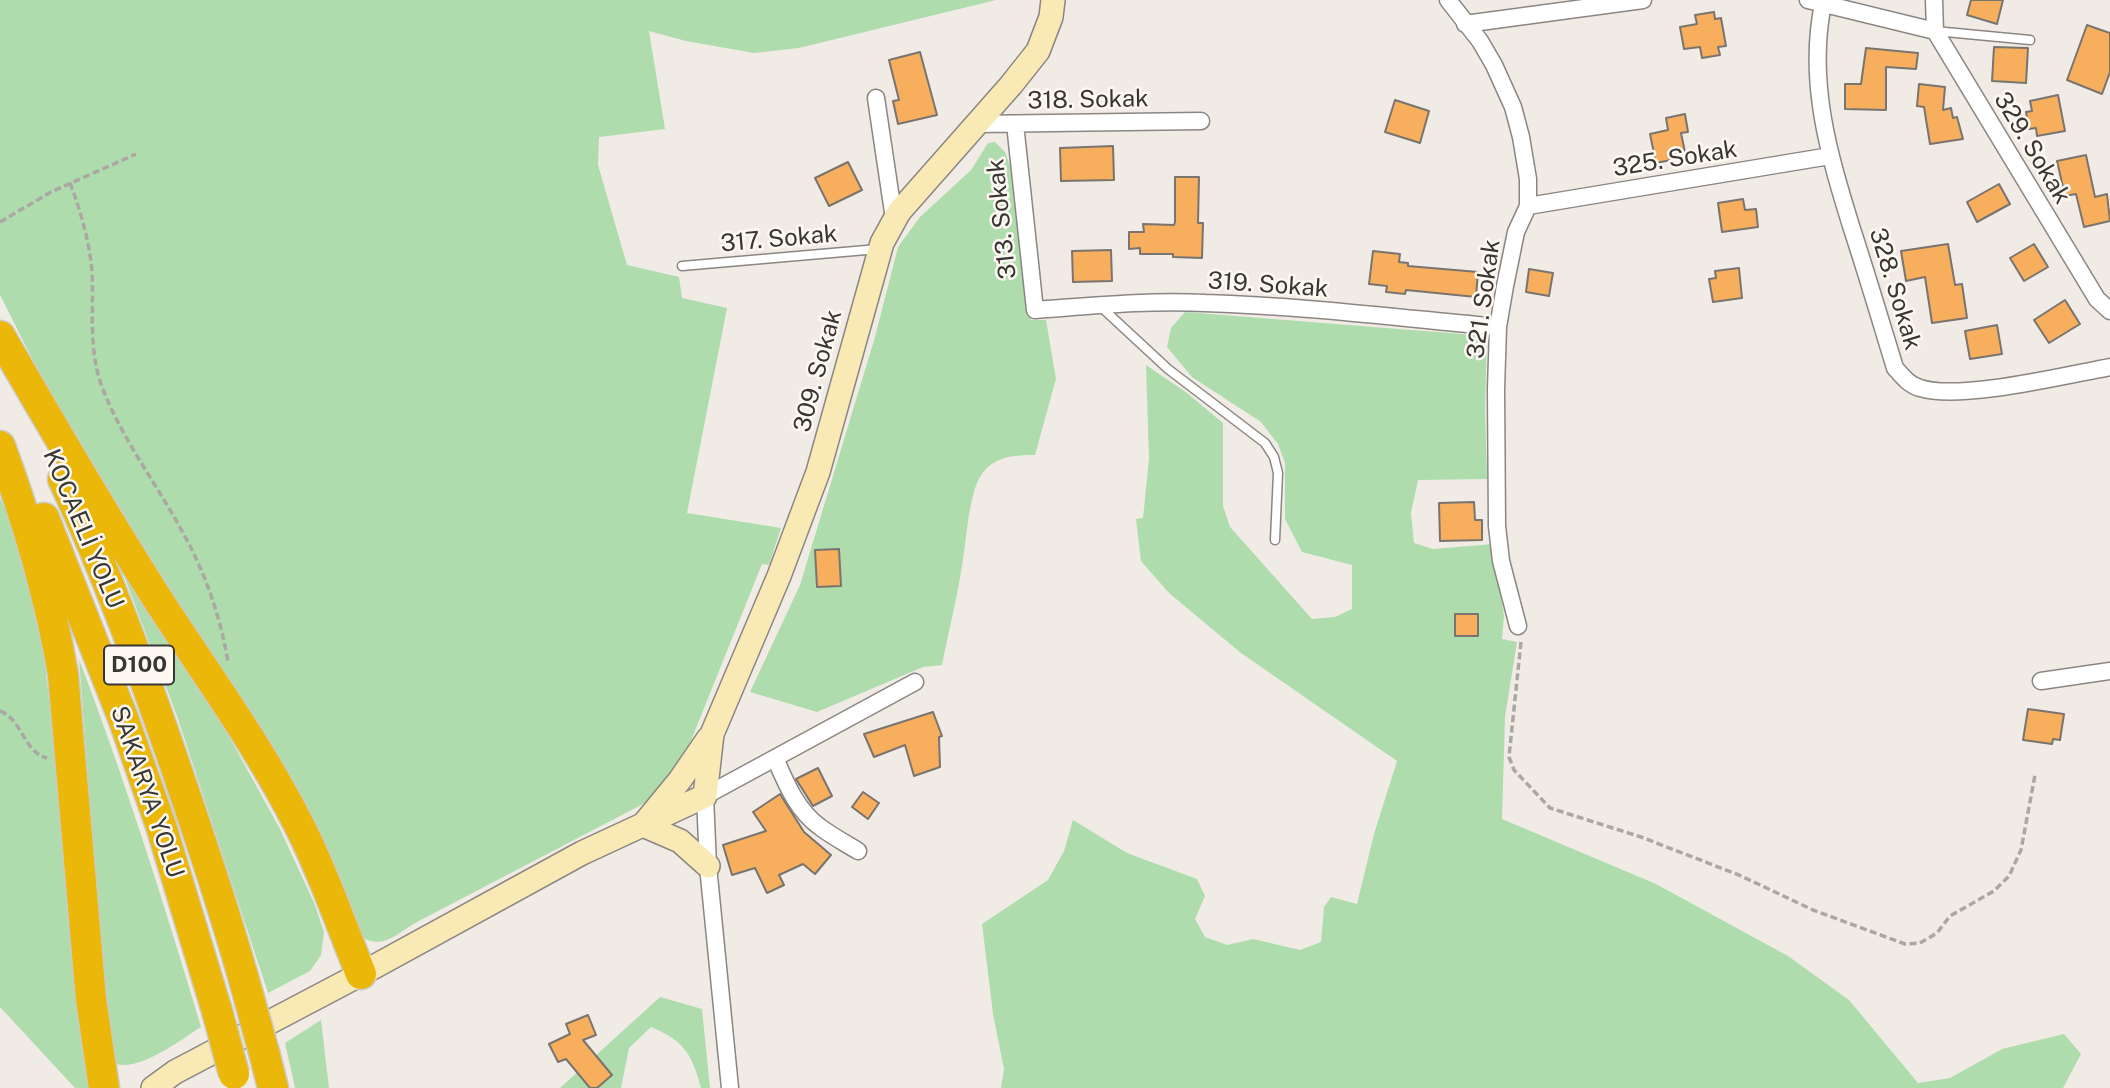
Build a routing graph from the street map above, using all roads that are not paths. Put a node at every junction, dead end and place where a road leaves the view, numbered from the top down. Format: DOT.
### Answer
graph roads {
  1 [pos="1053,0"];
  2 [pos="1448,0"];
  3 [pos="1643,0"];
  4 [pos="1934,0"];
  5 [pos="1816,2"];
  6 [pos="1465,24"];
  7 [pos="1935,31"];
  8 [pos="2030,40"];
  9 [pos="876,99"];
  10 [pos="1201,121"];
  11 [pos="977,124"];
  12 [pos="1015,124"];
  13 [pos="1830,156"];
  14 [pos="1528,206"];
  15 [pos="894,219"];
  16 [pos="880,249"];
  17 [pos="682,266"];
  18 [pos="1100,306"];
  19 [pos="1034,310"];
  20 [pos="2110,311"];
  21 [pos="1498,327"];
  22 [pos="0,336"];
  23 [pos="0,342"];
  24 [pos="2110,367"];
  25 [pos="0,422"];
  26 [pos="0,446"];
  27 [pos="1275,540"];
  28 [pos="1518,626"];
  29 [pos="2110,671"];
  30 [pos="2041,681"];
  31 [pos="915,682"];
  32 [pos="712,734"];
  33 [pos="775,758"];
  34 [pos="705,796"];
  35 [pos="643,825"];
  36 [pos="858,850"];
  37 [pos="708,866"];
  38 [pos="361,974"];
  39 [pos="236,1081"];
  40 [pos="104,1088"];
  41 [pos="153,1088"];
  42 [pos="273,1088"];
  43 [pos="730,1088"];
  1 -- 11 [label="street, 309. Sokak"];
  2 -- 6 [label="street, 321. Sokak"];
  3 -- 6 [label="street"];
  4 -- 7 [label="street, 329. Sokak"];
  5 -- 7 [label="street"];
  5 -- 13 [label="street, 328. Sokak"];
  6 -- 14 [label="street, 321. Sokak"];
  7 -- 8 [label="lane"];
  7 -- 20 [label="street, 329. Sokak"];
  9 -- 15 [label="street"];
  10 -- 12 [label="street, 318. Sokak"];
  11 -- 12 [label="street, 318. Sokak"];
  11 -- 15 [label="street, 309. Sokak"];
  12 -- 19 [label="street, 313. Sokak"];
  13 -- 14 [label="street, 325. Sokak"];
  13 -- 24 [label="street, 328. Sokak"];
  14 -- 21 [label="street, 321. Sokak"];
  15 -- 16 [label="street, 309. Sokak"];
  16 -- 17 [label="lane, 317. Sokak"];
  16 -- 32 [label="street, 309. Sokak"];
  18 -- 19 [label="street, 319. Sokak"];
  18 -- 21 [label="street, 319. Sokak"];
  18 -- 27 [label="lane"];
  21 -- 28 [label="street, 321. Sokak"];
  22 -- 38 [label="highway"];
  23 -- 42 [label="highway, KOCAELİ YOLU / D100, bridge"];
  25 -- 39 [label="highway, SAKARYA YOLU / D100, bridge"];
  26 -- 40 [label="highway"];
  29 -- 30 [label="street"];
  31 -- 33 [label="street"];
  32 -- 34 [label="street, 309. Sokak"];
  32 -- 35 [label="street"];
  33 -- 34 [label="street"];
  33 -- 36 [label="street"];
  34 -- 35 [label="street"];
  34 -- 37 [label="street"];
  35 -- 37 [label="street"];
  35 -- 38 [label="street"];
  37 -- 43 [label="street"];
  38 -- 41 [label="street"];
}
